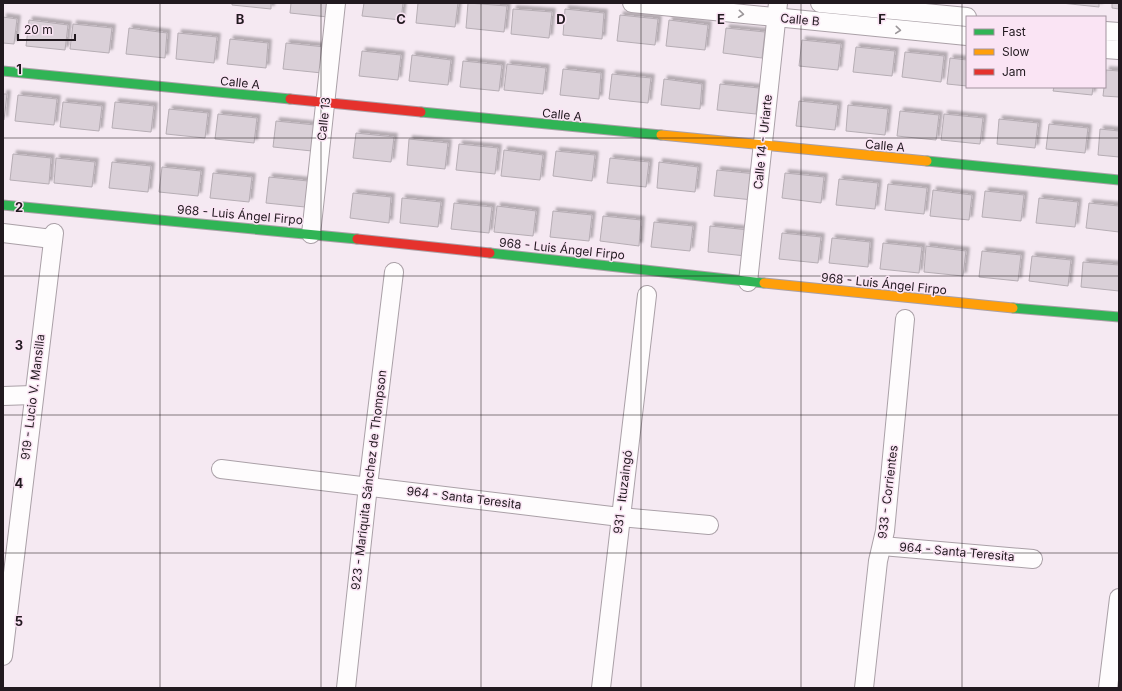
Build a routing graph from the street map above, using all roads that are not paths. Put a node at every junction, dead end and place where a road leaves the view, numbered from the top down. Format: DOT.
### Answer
graph roads {
  1 [pos="336,3"];
  2 [pos="632,3"];
  3 [pos="820,3"];
  4 [pos="777,10"];
  5 [pos="966,17"];
  6 [pos="1106,31"];
  7 [pos="1119,32"];
  8 [pos="966,36"];
  9 [pos="1106,49"];
  10 [pos="1119,50"];
  11 [pos="3,71"];
  12 [pos="325,103"];
  13 [pos="764,146"];
  14 [pos="1119,180"];
  15 [pos="3,205"];
  16 [pos="3,233"];
  17 [pos="311,234"];
  18 [pos="394,272"];
  19 [pos="748,282"];
  20 [pos="647,295"];
  21 [pos="1119,317"];
  22 [pos="905,319"];
  23 [pos="33,395"];
  24 [pos="3,396"];
  25 [pos="220,468"];
  26 [pos="368,486"];
  27 [pos="620,517"];
  28 [pos="709,526"];
  29 [pos="882,546"];
  30 [pos="1033,559"];
  31 [pos="1119,598"];
  32 [pos="3,656"];
  33 [pos="346,688"];
  34 [pos="601,688"];
  35 [pos="864,688"];
  36 [pos="1108,688"];
  1 -- 12 [label="street, Calle 13"];
  2 -- 4 [label="street, Calle B, one-way"];
  3 -- 5 [label="street, Calle B"];
  4 -- 8 [label="street, Calle B, one-way"];
  4 -- 13 [label="street, Calle 14 - Uriarte"];
  6 -- 7 [label="street"];
  9 -- 10 [label="street"];
  11 -- 12 [label="street, Calle A"];
  12 -- 13 [label="street, Calle A"];
  12 -- 17 [label="street, Calle 13"];
  13 -- 14 [label="street, Calle A"];
  13 -- 19 [label="street, Calle 14 - Uriarte"];
  15 -- 17 [label="street, 968 - Luis Ángel Firpo"];
  16 -- 23 [label="street, 919 - Lucio V. Mansilla"];
  17 -- 19 [label="street, 968 - Luis Ángel Firpo"];
  18 -- 26 [label="street, 923 - Mariquita Sánchez de Thompson"];
  19 -- 21 [label="street, 968 - Luis Ángel Firpo"];
  20 -- 27 [label="street, 931 - Ituzaingó"];
  22 -- 29 [label="street, 933 - Corrientes"];
  23 -- 24 [label="street"];
  23 -- 32 [label="street, 919 - Lucio V. Mansilla"];
  25 -- 26 [label="street, 964 - Santa Teresita"];
  26 -- 27 [label="street, 964 - Santa Teresita"];
  26 -- 33 [label="street, 923 - Mariquita Sánchez de Thompson"];
  27 -- 28 [label="street, 964 - Santa Teresita"];
  27 -- 34 [label="street, 931 - Ituzaingó"];
  29 -- 30 [label="street, 964 - Santa Teresita"];
  29 -- 35 [label="street, 933 - Corrientes"];
  31 -- 36 [label="street"];
}
